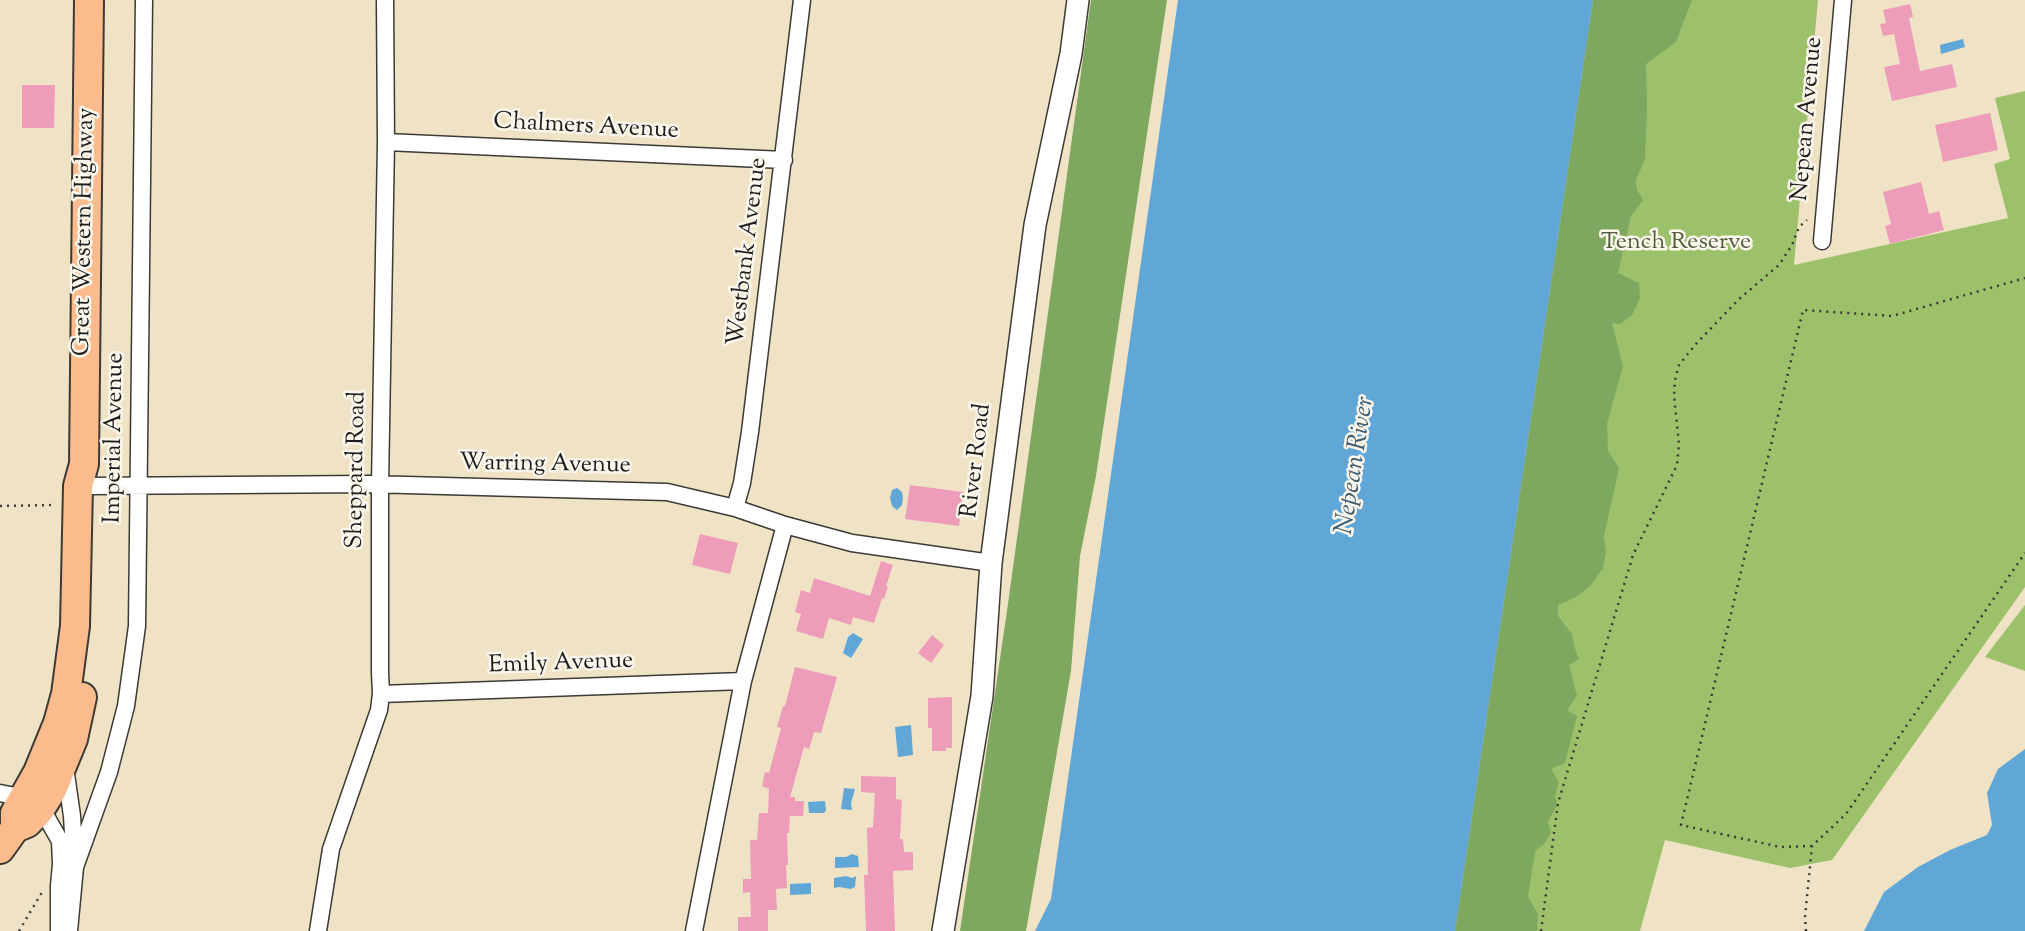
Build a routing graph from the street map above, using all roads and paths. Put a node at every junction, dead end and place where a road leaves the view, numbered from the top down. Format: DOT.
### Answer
graph roads {
  1 [pos="89,0"];
  2 [pos="144,0"];
  3 [pos="385,0"];
  4 [pos="802,0"];
  5 [pos="1078,0"];
  6 [pos="1843,0"];
  7 [pos="386,142"];
  8 [pos="784,160"];
  9 [pos="1825,204"];
  10 [pos="1822,242"];
  11 [pos="2025,278"];
  12 [pos="87,475"];
  13 [pos="380,484"];
  14 [pos="138,485"];
  15 [pos="61,505"];
  16 [pos="0,506"];
  17 [pos="734,508"];
  18 [pos="785,525"];
  19 [pos="2025,553"];
  20 [pos="991,563"];
  21 [pos="743,681"];
  22 [pos="381,694"];
  23 [pos="64,765"];
  24 [pos="21,801"];
  25 [pos="8,839"];
  26 [pos="1812,846"];
  27 [pos="75,867"];
  28 [pos="47,887"];
  29 [pos="19,931"];
  30 [pos="59,931"];
  31 [pos="69,931"];
  32 [pos="318,931"];
  33 [pos="692,931"];
  34 [pos="943,931"];
  35 [pos="1541,931"];
  36 [pos="1806,931"];
  1 -- 12 [label="highway, Great Western Highway"];
  2 -- 14 [label="street, Imperial Avenue"];
  3 -- 7 [label="street, Sheppard Road"];
  4 -- 8 [label="street, Westbank Avenue"];
  5 -- 20 [label="street, River Road"];
  6 -- 9 [label="street, Nepean Avenue"];
  7 -- 8 [label="street, Chalmers Avenue"];
  7 -- 13 [label="street, Sheppard Road"];
  8 -- 17 [label="street, Westbank Avenue"];
  9 -- 10 [label="street, Nepean Avenue"];
  9 -- 35 [label="path"];
  11 -- 26 [label="path"];
  12 -- 14 [label="street, Warring Avenue"];
  12 -- 23 [label="highway, Great Western Highway"];
  12 -- 24 [label="highway, Great Western Highway"];
  13 -- 14 [label="street, Warring Avenue"];
  13 -- 17 [label="street, Warring Avenue"];
  13 -- 22 [label="street, Sheppard Road"];
  14 -- 27 [label="street, Imperial Avenue"];
  15 -- 16 [label="path"];
  17 -- 18 [label="street, Warring Avenue"];
  18 -- 20 [label="street, Warring Avenue"];
  18 -- 21 [label="street"];
  19 -- 26 [label="path"];
  20 -- 34 [label="street, River Road"];
  21 -- 22 [label="street, Emily Avenue"];
  21 -- 33 [label="street"];
  22 -- 32 [label="street, Sheppard Road"];
  23 -- 24 [label="highway, Great Western Highway"];
  23 -- 27 [label="street"];
  24 -- 25 [label="highway, Great Western Highway"];
  24 -- 30 [label="street"];
  26 -- 36 [label="path"];
  27 -- 31 [label="street"];
  28 -- 29 [label="path"];
}
